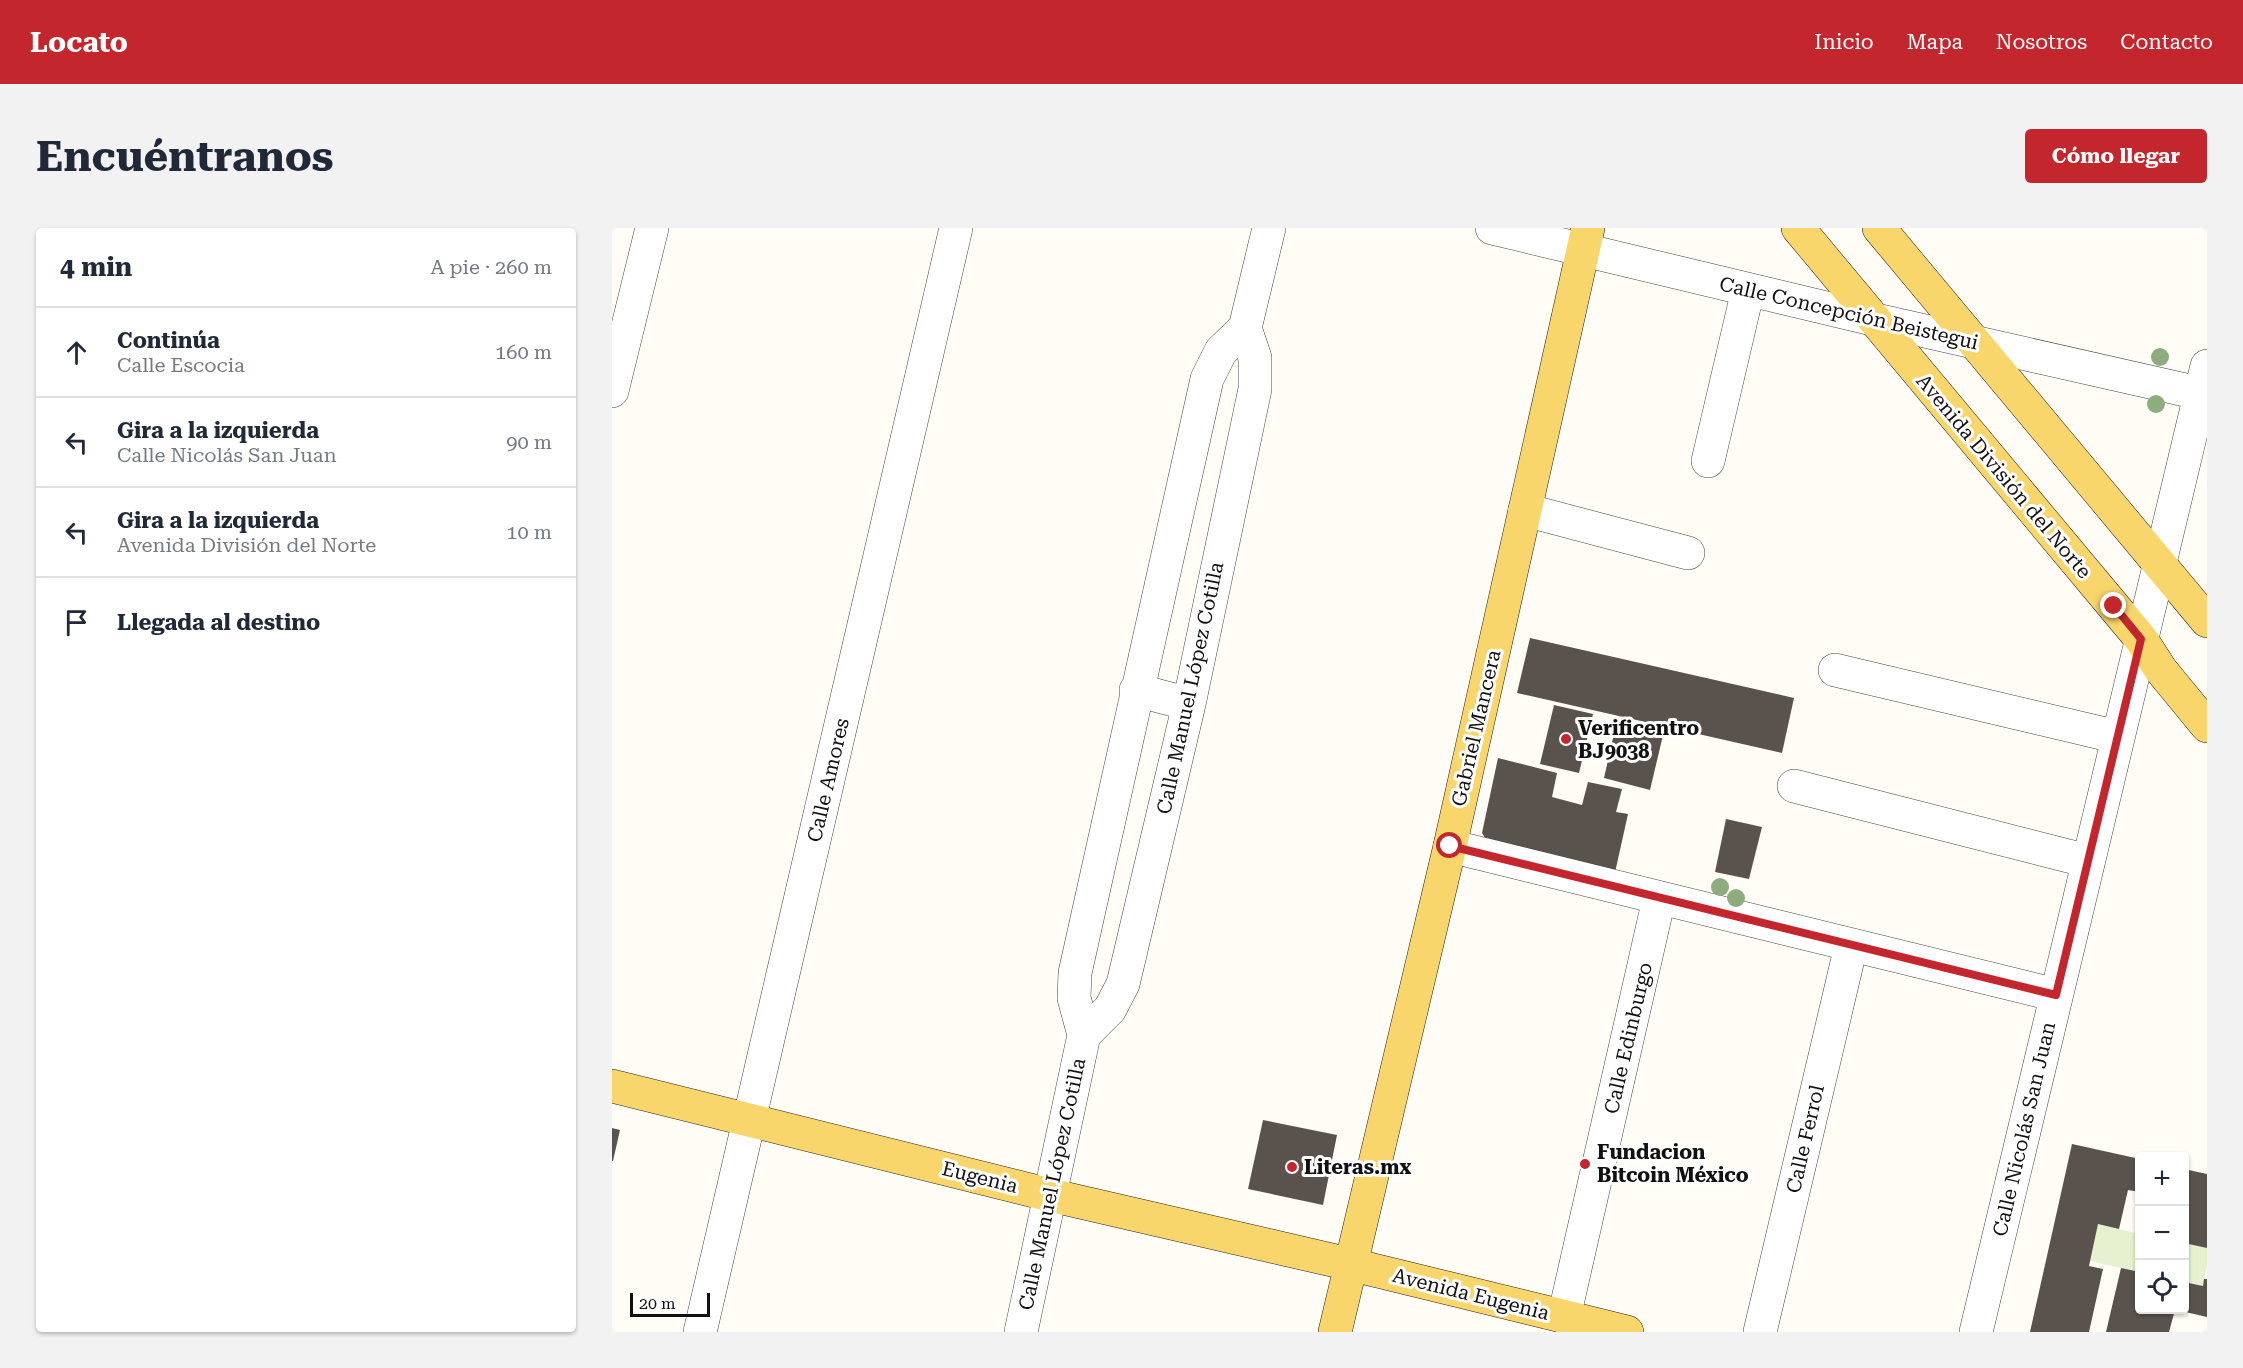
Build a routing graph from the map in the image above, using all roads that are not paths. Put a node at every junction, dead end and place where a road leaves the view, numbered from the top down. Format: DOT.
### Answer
graph roads {
  1 [pos="652,228"];
  2 [pos="956,228"];
  3 [pos="1269,228"];
  4 [pos="1492,228"];
  5 [pos="1798,228"];
  6 [pos="1879,228"];
  7 [pos="1586,239"];
  8 [pos="1748,290"];
  9 [pos="1872,319"];
  10 [pos="1245,328"];
  11 [pos="1972,342"];
  12 [pos="2205,385"];
  13 [pos="612,391"];
  14 [pos="1708,461"];
  15 [pos="1524,510"];
  16 [pos="1688,553"];
  17 [pos="2159,564"];
  18 [pos="2207,621"];
  19 [pos="2141,639"];
  20 [pos="1835,670"];
  21 [pos="1136,690"];
  22 [pos="1188,704"];
  23 [pos="2207,726"];
  24 [pos="2118,737"];
  25 [pos="1794,786"];
  26 [pos="1450,846"];
  27 [pos="2088,861"];
  28 [pos="1659,899"];
  29 [pos="1851,946"];
  30 [pos="2056,995"];
  31 [pos="1084,1035"];
  32 [pos="612,1086"];
  33 [pos="749,1119"];
  34 [pos="1050,1195"];
  35 [pos="1349,1264"];
  36 [pos="1564,1317"];
  37 [pos="700,1332"];
  38 [pos="1021,1332"];
  39 [pos="1335,1332"];
  40 [pos="1627,1332"];
  41 [pos="1760,1332"];
  42 [pos="1976,1332"];
  1 -- 13 [label="street"];
  2 -- 33 [label="street, Calle Amores"];
  3 -- 10 [label="street"];
  4 -- 7 [label="street, Calle Concepción Beistegui"];
  5 -- 9 [label="main road, Avenida División del Norte"];
  6 -- 11 [label="main road"];
  7 -- 8 [label="street, Calle Concepción Beistegui"];
  7 -- 15 [label="main road, Gabriel Mancera"];
  8 -- 9 [label="street, Calle Concepción Beistegui"];
  8 -- 14 [label="street"];
  9 -- 11 [label="street, Calle Concepción Beistegui"];
  9 -- 19 [label="main road, Avenida División del Norte"];
  10 -- 21 [label="street, Calle Manuel López Cotilla"];
  10 -- 22 [label="street, Calle Manuel López Cotilla"];
  11 -- 12 [label="street, Calle Concepción Beistegui"];
  11 -- 17 [label="main road"];
  12 -- 17 [label="street, Calle Nicolás San Juan"];
  15 -- 16 [label="street"];
  15 -- 26 [label="main road, Gabriel Mancera"];
  17 -- 18 [label="main road"];
  17 -- 19 [label="street, Calle Nicolás San Juan"];
  19 -- 23 [label="main road, Avenida División del Norte"];
  19 -- 24 [label="street, Calle Nicolás San Juan"];
  20 -- 24 [label="street"];
  21 -- 22 [label="street"];
  21 -- 31 [label="street, Calle Manuel López Cotilla"];
  22 -- 31 [label="street, Calle Manuel López Cotilla"];
  24 -- 27 [label="street, Calle Nicolás San Juan"];
  25 -- 27 [label="street"];
  26 -- 28 [label="street"];
  26 -- 35 [label="main road, Gabriel Mancera"];
  27 -- 30 [label="street, Calle Nicolás San Juan"];
  28 -- 29 [label="street"];
  28 -- 36 [label="street, Calle Edinburgo"];
  29 -- 30 [label="street"];
  29 -- 41 [label="street, Calle Ferrol"];
  30 -- 42 [label="street, Calle Nicolás San Juan"];
  31 -- 34 [label="street, Calle Manuel López Cotilla"];
  32 -- 33 [label="main road, Eugenia"];
  33 -- 34 [label="main road, Eugenia"];
  33 -- 37 [label="street, Calle Amores"];
  34 -- 35 [label="main road, Eugenia"];
  34 -- 38 [label="street, Calle Manuel López Cotilla"];
  35 -- 36 [label="main road, Avenida Eugenia"];
  35 -- 39 [label="main road, Gabriel Mancera"];
  36 -- 40 [label="main road, Avenida Eugenia"];
}
